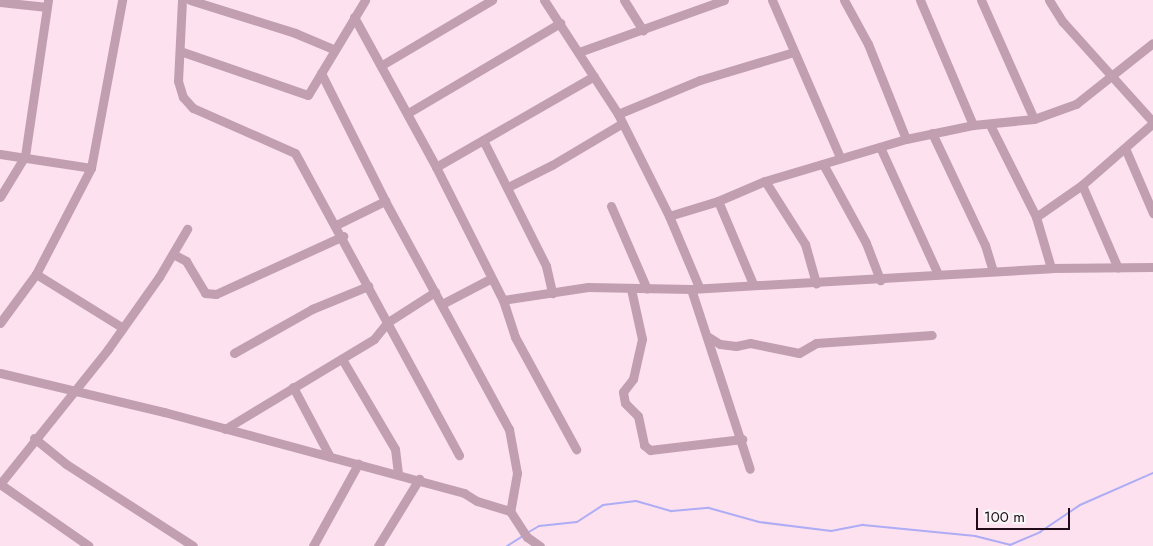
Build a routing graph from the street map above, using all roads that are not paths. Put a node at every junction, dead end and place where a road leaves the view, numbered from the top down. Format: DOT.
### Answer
graph roads {
  1 [pos="122,0"];
  2 [pos="182,0"];
  3 [pos="190,0"];
  4 [pos="364,0"];
  5 [pos="492,0"];
  6 [pos="544,0"];
  7 [pos="624,0"];
  8 [pos="724,0"];
  9 [pos="772,0"];
  10 [pos="844,0"];
  11 [pos="920,0"];
  12 [pos="981,0"];
  13 [pos="1049,0"];
  14 [pos="0,2"];
  15 [pos="47,3"];
  16 [pos="697,4"];
  17 [pos="354,17"];
  18 [pos="560,24"];
  19 [pos="643,30"];
  20 [pos="1153,43"];
  21 [pos="333,49"];
  22 [pos="180,51"];
  23 [pos="580,52"];
  24 [pos="794,52"];
  25 [pos="382,65"];
  26 [pos="321,73"];
  27 [pos="594,76"];
  28 [pos="1113,77"];
  29 [pos="408,113"];
  30 [pos="618,114"];
  31 [pos="1034,119"];
  32 [pos="1153,122"];
  33 [pos="621,124"];
  34 [pos="990,125"];
  35 [pos="973,126"];
  36 [pos="932,133"];
  37 [pos="906,139"];
  38 [pos="483,140"];
  39 [pos="880,146"];
  40 [pos="1125,148"];
  41 [pos="0,154"];
  42 [pos="25,156"];
  43 [pos="840,157"];
  44 [pos="823,164"];
  45 [pos="436,167"];
  46 [pos="92,168"];
  47 [pos="765,181"];
  48 [pos="1082,185"];
  49 [pos="508,187"];
  50 [pos="0,198"];
  51 [pos="385,200"];
  52 [pos="718,201"];
  53 [pos="611,206"];
  54 [pos="1153,213"];
  55 [pos="669,216"];
  56 [pos="1036,217"];
  57 [pos="336,225"];
  58 [pos="187,229"];
  59 [pos="343,236"];
  60 [pos="173,254"];
  61 [pos="1153,267"];
  62 [pos="1051,268"];
  63 [pos="1118,268"];
  64 [pos="993,271"];
  65 [pos="36,274"];
  66 [pos="938,274"];
  67 [pos="490,279"];
  68 [pos="880,280"];
  69 [pos="816,283"];
  70 [pos="753,284"];
  71 [pos="368,286"];
  72 [pos="695,288"];
  73 [pos="631,289"];
  74 [pos="647,289"];
  75 [pos="436,292"];
  76 [pos="552,293"];
  77 [pos="503,300"];
  78 [pos="442,304"];
  79 [pos="0,322"];
  80 [pos="388,322"];
  81 [pos="122,328"];
  82 [pos="932,335"];
  83 [pos="707,336"];
  84 [pos="234,353"];
  85 [pos="342,359"];
  86 [pos="0,373"];
  87 [pos="294,388"];
  88 [pos="75,391"];
  89 [pos="225,429"];
  90 [pos="34,438"];
  91 [pos="742,439"];
  92 [pos="576,449"];
  93 [pos="458,455"];
  94 [pos="330,457"];
  95 [pos="358,464"];
  96 [pos="750,469"];
  97 [pos="398,474"];
  98 [pos="419,479"];
  99 [pos="0,484"];
  100 [pos="510,511"];
  101 [pos="89,546"];
  102 [pos="193,546"];
  103 [pos="313,546"];
  104 [pos="378,546"];
  105 [pos="540,546"];
  1 -- 46 [label="street"];
  2 -- 22 [label="street"];
  3 -- 21 [label="street"];
  4 -- 17 [label="street"];
  5 -- 25 [label="street"];
  6 -- 18 [label="street"];
  7 -- 19 [label="street"];
  8 -- 16 [label="street"];
  9 -- 24 [label="street"];
  10 -- 37 [label="street"];
  11 -- 35 [label="street"];
  12 -- 31 [label="street"];
  13 -- 28 [label="street"];
  14 -- 15 [label="street"];
  15 -- 42 [label="street"];
  16 -- 19 [label="street"];
  17 -- 21 [label="street"];
  17 -- 25 [label="street"];
  18 -- 23 [label="street"];
  18 -- 29 [label="street"];
  19 -- 23 [label="street"];
  20 -- 28 [label="street"];
  21 -- 26 [label="street"];
  22 -- 26 [label="street"];
  22 -- 57 [label="street"];
  23 -- 27 [label="street"];
  24 -- 30 [label="street"];
  24 -- 43 [label="street"];
  25 -- 29 [label="street"];
  26 -- 51 [label="street"];
  27 -- 30 [label="street"];
  27 -- 38 [label="street"];
  28 -- 31 [label="street"];
  28 -- 32 [label="street"];
  29 -- 45 [label="street"];
  30 -- 33 [label="street"];
  31 -- 34 [label="street"];
  32 -- 40 [label="street"];
  33 -- 49 [label="street"];
  33 -- 55 [label="street"];
  34 -- 35 [label="street"];
  34 -- 56 [label="street"];
  35 -- 36 [label="street"];
  36 -- 37 [label="street"];
  36 -- 64 [label="street"];
  37 -- 39 [label="street"];
  38 -- 45 [label="street"];
  38 -- 49 [label="street"];
  39 -- 43 [label="street"];
  39 -- 66 [label="street"];
  40 -- 48 [label="street"];
  40 -- 54 [label="street"];
  41 -- 42 [label="street"];
  42 -- 46 [label="street"];
  42 -- 50 [label="street"];
  43 -- 44 [label="street"];
  44 -- 47 [label="street"];
  44 -- 68 [label="street"];
  45 -- 67 [label="street"];
  46 -- 65 [label="street"];
  47 -- 52 [label="street"];
  47 -- 69 [label="street"];
  48 -- 56 [label="street"];
  48 -- 63 [label="street"];
  49 -- 76 [label="street"];
  51 -- 57 [label="street"];
  51 -- 75 [label="street"];
  52 -- 55 [label="street"];
  52 -- 70 [label="street"];
  53 -- 74 [label="street"];
  55 -- 72 [label="street"];
  56 -- 62 [label="street"];
  57 -- 59 [label="street"];
  58 -- 60 [label="street"];
  59 -- 60 [label="street"];
  59 -- 71 [label="street"];
  60 -- 81 [label="street"];
  61 -- 63 [label="street"];
  62 -- 63 [label="street"];
  62 -- 64 [label="street"];
  64 -- 66 [label="street"];
  65 -- 79 [label="street"];
  65 -- 81 [label="street"];
  66 -- 68 [label="street"];
  67 -- 77 [label="street"];
  67 -- 78 [label="street"];
  68 -- 69 [label="street"];
  69 -- 70 [label="street"];
  70 -- 72 [label="street"];
  71 -- 80 [label="street"];
  71 -- 84 [label="street"];
  72 -- 74 [label="street"];
  72 -- 83 [label="street"];
  73 -- 74 [label="street"];
  73 -- 76 [label="street"];
  73 -- 91 [label="street"];
  75 -- 78 [label="street"];
  75 -- 80 [label="street"];
  76 -- 77 [label="street"];
  77 -- 92 [label="street"];
  78 -- 100 [label="street"];
  80 -- 85 [label="street"];
  80 -- 93 [label="street"];
  81 -- 88 [label="street"];
  82 -- 83 [label="street"];
  83 -- 91 [label="street"];
  85 -- 87 [label="street"];
  85 -- 97 [label="street"];
  86 -- 88 [label="street"];
  87 -- 89 [label="street"];
  87 -- 94 [label="street"];
  88 -- 89 [label="street"];
  88 -- 90 [label="street"];
  89 -- 94 [label="street"];
  90 -- 99 [label="street"];
  90 -- 102 [label="street"];
  91 -- 96 [label="street"];
  94 -- 95 [label="street"];
  95 -- 97 [label="street"];
  95 -- 103 [label="street"];
  97 -- 98 [label="street"];
  98 -- 100 [label="street"];
  98 -- 104 [label="street"];
  99 -- 101 [label="street"];
  100 -- 105 [label="street"];
}
